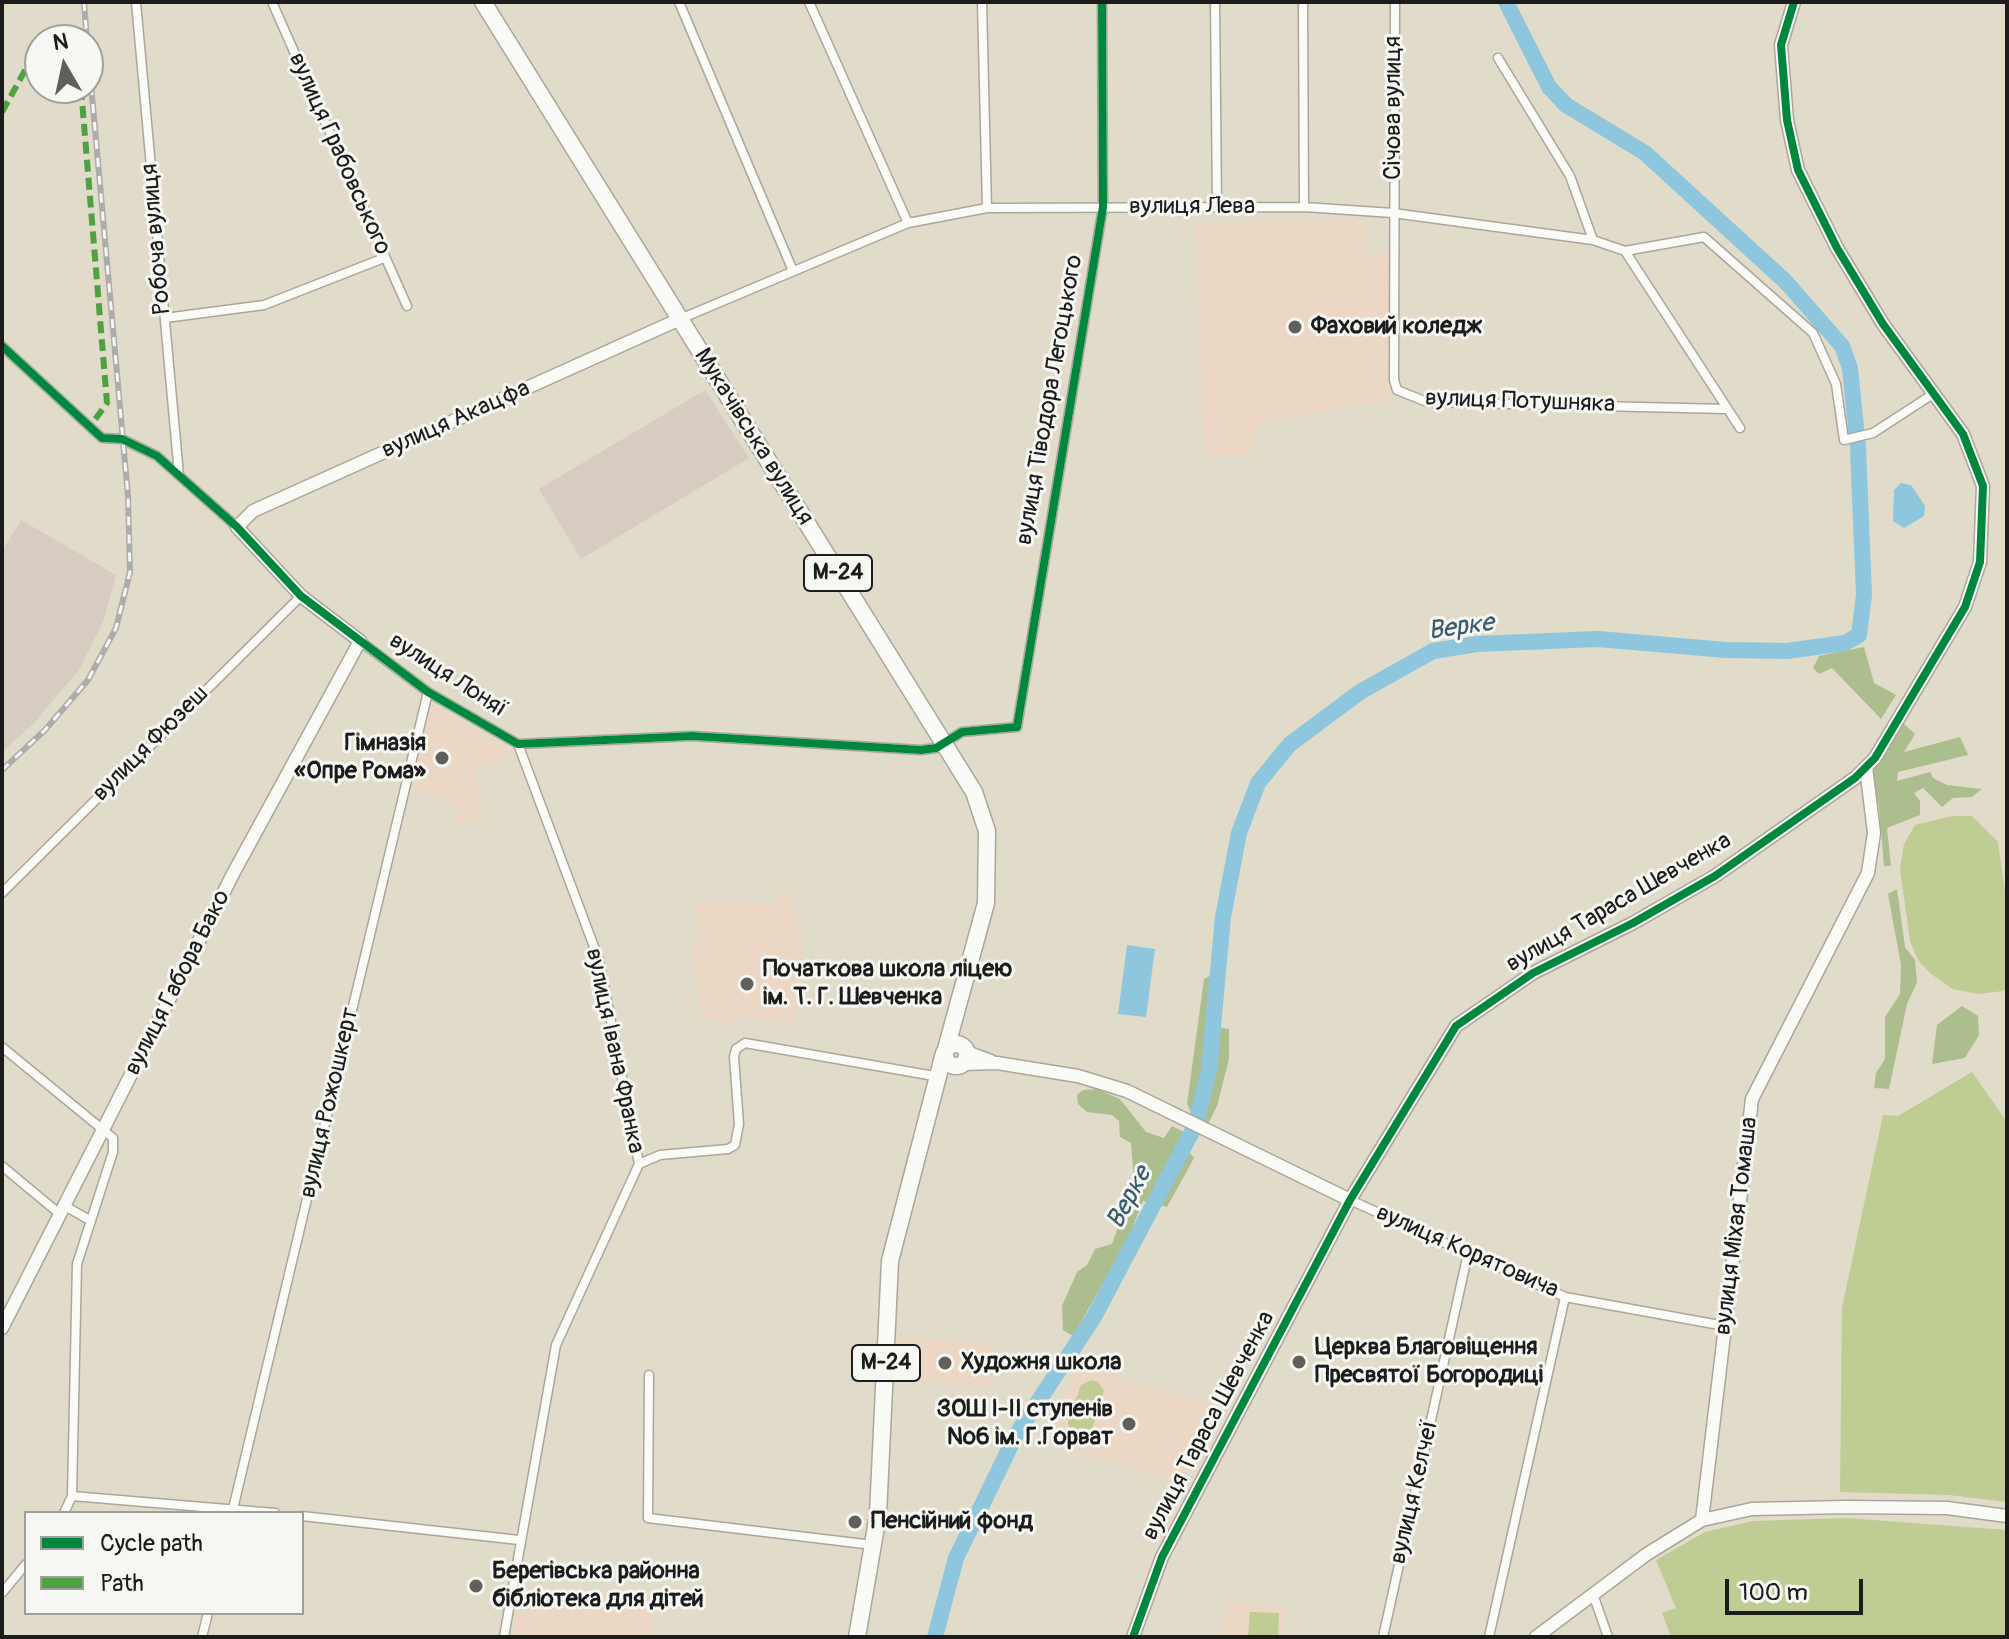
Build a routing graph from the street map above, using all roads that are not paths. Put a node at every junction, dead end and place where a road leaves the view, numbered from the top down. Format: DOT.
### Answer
graph roads {
  1 [pos="136,2"];
  2 [pos="272,2"];
  3 [pos="483,2"];
  4 [pos="679,2"];
  5 [pos="809,2"];
  6 [pos="982,2"];
  7 [pos="1102,2"];
  8 [pos="1215,2"];
  9 [pos="1303,2"];
  10 [pos="1395,2"];
  11 [pos="1794,2"];
  12 [pos="1498,58"];
  13 [pos="1217,206"];
  14 [pos="1103,207"];
  15 [pos="1304,207"];
  16 [pos="987,208"];
  17 [pos="1393,213"];
  18 [pos="908,223"];
  19 [pos="1593,240"];
  20 [pos="1625,251"];
  21 [pos="384,258"];
  22 [pos="793,271"];
  23 [pos="407,306"];
  24 [pos="165,318"];
  25 [pos="680,319"];
  26 [pos="2,346"];
  27 [pos="1933,394"];
  28 [pos="1726,409"];
  29 [pos="1740,428"];
  30 [pos="179,475"];
  31 [pos="237,527"];
  32 [pos="301,596"];
  33 [pos="360,641"];
  34 [pos="428,692"];
  35 [pos="944,743"];
  36 [pos="518,744"];
  37 [pos="1866,767"];
  38 [pos="2,893"];
  39 [pos="2,1047"];
  40 [pos="957,1055"];
  41 [pos="938,1082"];
  42 [pos="105,1130"];
  43 [pos="639,1164"];
  44 [pos="2,1166"];
  45 [pos="1350,1200"];
  46 [pos="63,1210"];
  47 [pos="91,1221"];
  48 [pos="1468,1253"];
  49 [pos="1565,1297"];
  50 [pos="1725,1326"];
  51 [pos="2,1328"];
  52 [pos="649,1375"];
  53 [pos="72,1496"];
  54 [pos="65,1511"];
  55 [pos="232,1511"];
  56 [pos="304,1516"];
  57 [pos="2007,1516"];
  58 [pos="1702,1520"];
  59 [pos="519,1540"];
  60 [pos="873,1545"];
  61 [pos="24,1566"];
  62 [pos="2,1574"];
  63 [pos="10,1583"];
  64 [pos="2,1593"];
  65 [pos="1593,1594"];
  66 [pos="208,1615"];
  67 [pos="202,1637"];
  68 [pos="504,1637"];
  69 [pos="857,1637"];
  70 [pos="1133,1637"];
  71 [pos="1383,1637"];
  72 [pos="1489,1637"];
  73 [pos="1536,1637"];
  74 [pos="1608,1637"];
  1 -- 24 [label="street, Робоча вулиця"];
  2 -- 21 [label="street, вулиця Грабовського"];
  3 -- 25 [label="highway, Мукачівська вулиця / М-24"];
  4 -- 22 [label="street"];
  5 -- 18 [label="street"];
  6 -- 16 [label="street"];
  7 -- 14 [label="street, вулиця Тіводора Легоцького"];
  8 -- 13 [label="street"];
  9 -- 15 [label="street"];
  10 -- 17 [label="street, Січова вулиця"];
  11 -- 27 [label="street, вулиця Тараса Шевченка"];
  12 -- 19 [label="street"];
  13 -- 14 [label="street, вулиця Лева"];
  13 -- 15 [label="street, вулиця Лева"];
  14 -- 16 [label="street, вулиця Лева"];
  14 -- 35 [label="street, вулиця Тіводора Легоцького"];
  15 -- 17 [label="street, вулиця Лева"];
  16 -- 18 [label="street, вулиця Лева"];
  17 -- 19 [label="street, вулиця Лева"];
  17 -- 28 [label="street, вулиця Потушняка"];
  18 -- 22 [label="street, вулиця Лева"];
  19 -- 20 [label="street, вулиця Лева"];
  20 -- 27 [label="street, вулиця Лева"];
  20 -- 28 [label="street"];
  21 -- 23 [label="street, вулиця Грабовського"];
  21 -- 24 [label="street"];
  22 -- 25 [label="street, вулиця Лева"];
  24 -- 30 [label="street, Робоча вулиця"];
  25 -- 31 [label="street, вулиця Акацфа"];
  25 -- 35 [label="highway, Мукачівська вулиця / М-24"];
  26 -- 30 [label="street, вулиця Лоняї"];
  27 -- 37 [label="street, вулиця Тараса Шевченка"];
  28 -- 29 [label="street"];
  30 -- 31 [label="street, вулиця Лоняї"];
  31 -- 32 [label="street, вулиця Лоняї"];
  32 -- 33 [label="street, вулиця Лоняї"];
  32 -- 38 [label="street, вулиця Фюзеш"];
  33 -- 34 [label="street, вулиця Лоняї"];
  33 -- 42 [label="street, вулиця Габора Бако"];
  34 -- 36 [label="street, вулиця Лоняї"];
  34 -- 55 [label="street, вулиця Рожошкерт"];
  35 -- 36 [label="street, вулиця Лоняї"];
  35 -- 40 [label="highway, Мукачівська вулиця / М-24"];
  36 -- 43 [label="street, вулиця Івана Франка"];
  37 -- 45 [label="street, вулиця Тараса Шевченка"];
  37 -- 50 [label="street, вулиця Міхая Томаша"];
  39 -- 42 [label="street"];
  40 -- 41 [label="highway"];
  40 -- 45 [label="street, вулиця Корятовича"];
  41 -- 43 [label="street"];
  41 -- 60 [label="highway, М-24"];
  42 -- 46 [label="street, вулиця Габора Бако"];
  42 -- 47 [label="street"];
  43 -- 59 [label="street, вулиця Івана Франка"];
  44 -- 46 [label="street"];
  45 -- 48 [label="street, вулиця Корятовича"];
  45 -- 70 [label="street, вулиця Тараса Шевченка"];
  46 -- 47 [label="street"];
  46 -- 51 [label="street, вулиця Габора Бако"];
  47 -- 53 [label="street"];
  48 -- 49 [label="street, вулиця Корятовича"];
  48 -- 71 [label="street, вулиця Келчеї"];
  49 -- 50 [label="street, вулиця Корятовича"];
  49 -- 72 [label="street"];
  50 -- 58 [label="street, вулиця Міхая Томаша"];
  52 -- 60 [label="street"];
  53 -- 54 [label="street"];
  53 -- 55 [label="street"];
  56 -- 59 [label="street"];
  57 -- 58 [label="street"];
  58 -- 65 [label="street"];
  59 -- 68 [label="street, вулиця Івана Франка"];
  60 -- 69 [label="highway, М-24"];
  61 -- 63 [label="street"];
  62 -- 63 [label="street"];
  63 -- 64 [label="street"];
  65 -- 73 [label="street"];
  65 -- 74 [label="street"];
  66 -- 67 [label="street"];
}
